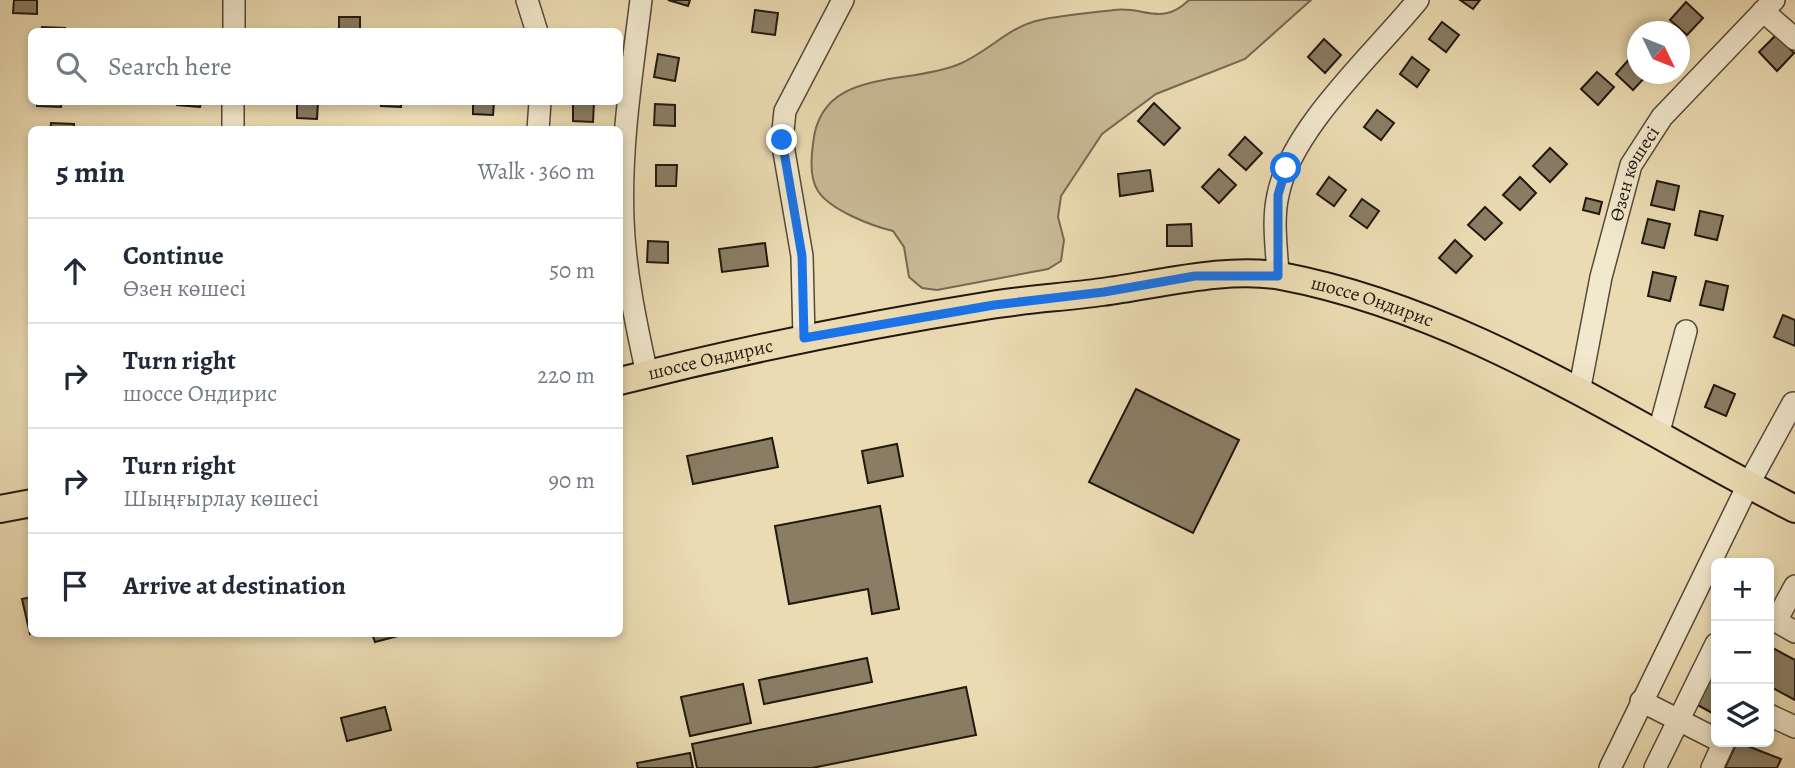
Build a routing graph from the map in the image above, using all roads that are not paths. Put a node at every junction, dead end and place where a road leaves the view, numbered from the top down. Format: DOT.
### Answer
graph roads {
  1 [pos="234,0"];
  2 [pos="527,0"];
  3 [pos="640,0"];
  4 [pos="843,0"];
  5 [pos="1418,0"];
  6 [pos="1769,6"];
  7 [pos="233,28"];
  8 [pos="536,28"];
  9 [pos="1795,39"];
  10 [pos="233,105"];
  11 [pos="540,105"];
  12 [pos="233,126"];
  13 [pos="538,126"];
  14 [pos="1278,276"];
  15 [pos="1686,331"];
  16 [pos="804,338"];
  17 [pos="647,374"];
  18 [pos="623,380"];
  19 [pos="1579,393"];
  20 [pos="1793,403"];
  21 [pos="1658,435"];
  22 [pos="1748,485"];
  23 [pos="28,504"];
  24 [pos="0,509"];
  25 [pos="1795,509"];
  26 [pos="1795,586"];
  27 [pos="1774,616"];
  28 [pos="1774,620"];
  29 [pos="1795,632"];
  30 [pos="1711,654"];
  31 [pos="1641,701"];
  32 [pos="1774,717"];
  33 [pos="1677,719"];
  34 [pos="1795,727"];
  35 [pos="1711,736"];
  36 [pos="1721,747"];
  37 [pos="1610,768"];
  38 [pos="1655,768"];
  39 [pos="1712,768"];
  1 -- 7 [label="street"];
  2 -- 8 [label="street"];
  3 -- 17 [label="street"];
  4 -- 16 [label="street"];
  5 -- 14 [label="street"];
  6 -- 9 [label="street"];
  6 -- 19 [label="street, Өзен көшесі"];
  10 -- 12 [label="street"];
  11 -- 13 [label="street"];
  14 -- 16 [label="main road, шоссе Ондирис"];
  14 -- 19 [label="main road, шоссе Ондирис"];
  15 -- 21 [label="street"];
  16 -- 17 [label="main road, шоссе Ондирис"];
  17 -- 18 [label="main road, шоссе Ондирис"];
  19 -- 21 [label="main road, шоссе Ондирис"];
  20 -- 22 [label="street"];
  21 -- 22 [label="main road, шоссе Ондирис"];
  22 -- 25 [label="main road, шоссе Ондирис"];
  22 -- 31 [label="street"];
  23 -- 24 [label="main road"];
  26 -- 27 [label="street"];
  28 -- 29 [label="street"];
  30 -- 33 [label="street"];
  31 -- 33 [label="street"];
  31 -- 37 [label="street"];
  32 -- 34 [label="street"];
  33 -- 35 [label="street"];
  33 -- 38 [label="street"];
  36 -- 39 [label="street"];
}
